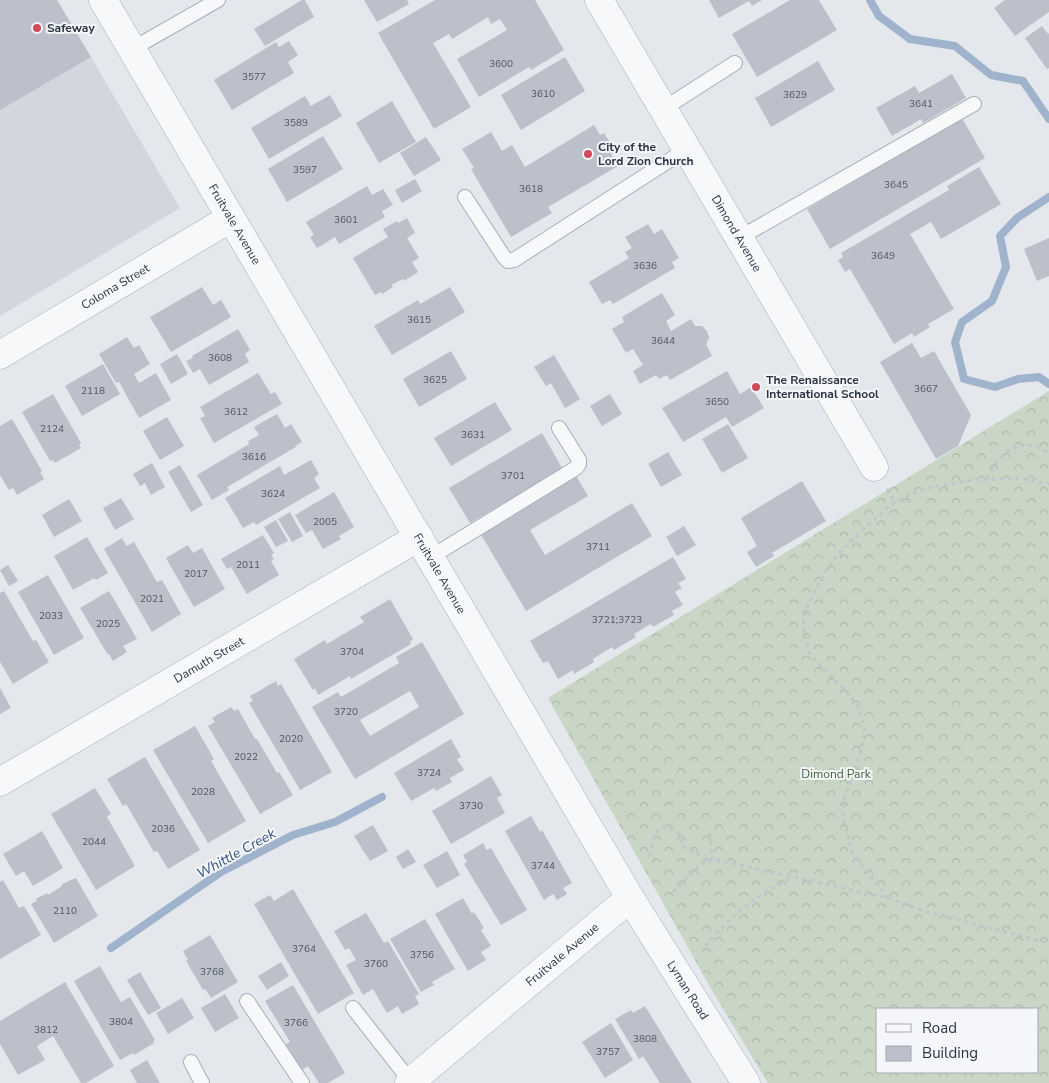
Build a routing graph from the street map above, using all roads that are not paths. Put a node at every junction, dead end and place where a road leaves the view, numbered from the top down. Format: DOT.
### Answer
graph roads {
  1 [pos="103,0"];
  2 [pos="218,0"];
  3 [pos="599,0"];
  4 [pos="132,49"];
  5 [pos="735,63"];
  6 [pos="974,104"];
  7 [pos="663,109"];
  8 [pos="687,149"];
  9 [pos="465,197"];
  10 [pos="231,218"];
  11 [pos="739,238"];
  12 [pos="0,355"];
  13 [pos="559,428"];
  14 [pos="874,467"];
  15 [pos="425,547"];
  16 [pos="0,782"];
  17 [pos="630,898"];
  18 [pos="247,1000"];
  19 [pos="353,1008"];
  20 [pos="191,1062"];
  21 [pos="410,1082"];
  22 [pos="202,1083"];
  23 [pos="302,1083"];
  24 [pos="746,1083"];
  1 -- 4 [label="street, Fruitvale Avenue"];
  2 -- 4 [label="lane"];
  3 -- 7 [label="street, Dimond Avenue"];
  4 -- 10 [label="street, Fruitvale Avenue"];
  5 -- 7 [label="lane"];
  6 -- 11 [label="lane"];
  7 -- 8 [label="street, Dimond Avenue"];
  8 -- 9 [label="lane"];
  8 -- 11 [label="street, Dimond Avenue"];
  10 -- 12 [label="street, Coloma Street"];
  10 -- 15 [label="street, Fruitvale Avenue"];
  11 -- 14 [label="street, Dimond Avenue"];
  13 -- 15 [label="lane"];
  15 -- 16 [label="street, Damuth Street"];
  15 -- 17 [label="street, Fruitvale Avenue"];
  17 -- 21 [label="street, Fruitvale Avenue"];
  17 -- 24 [label="street, Lyman Road"];
  18 -- 23 [label="lane"];
  19 -- 21 [label="lane"];
  20 -- 22 [label="lane"];
}
